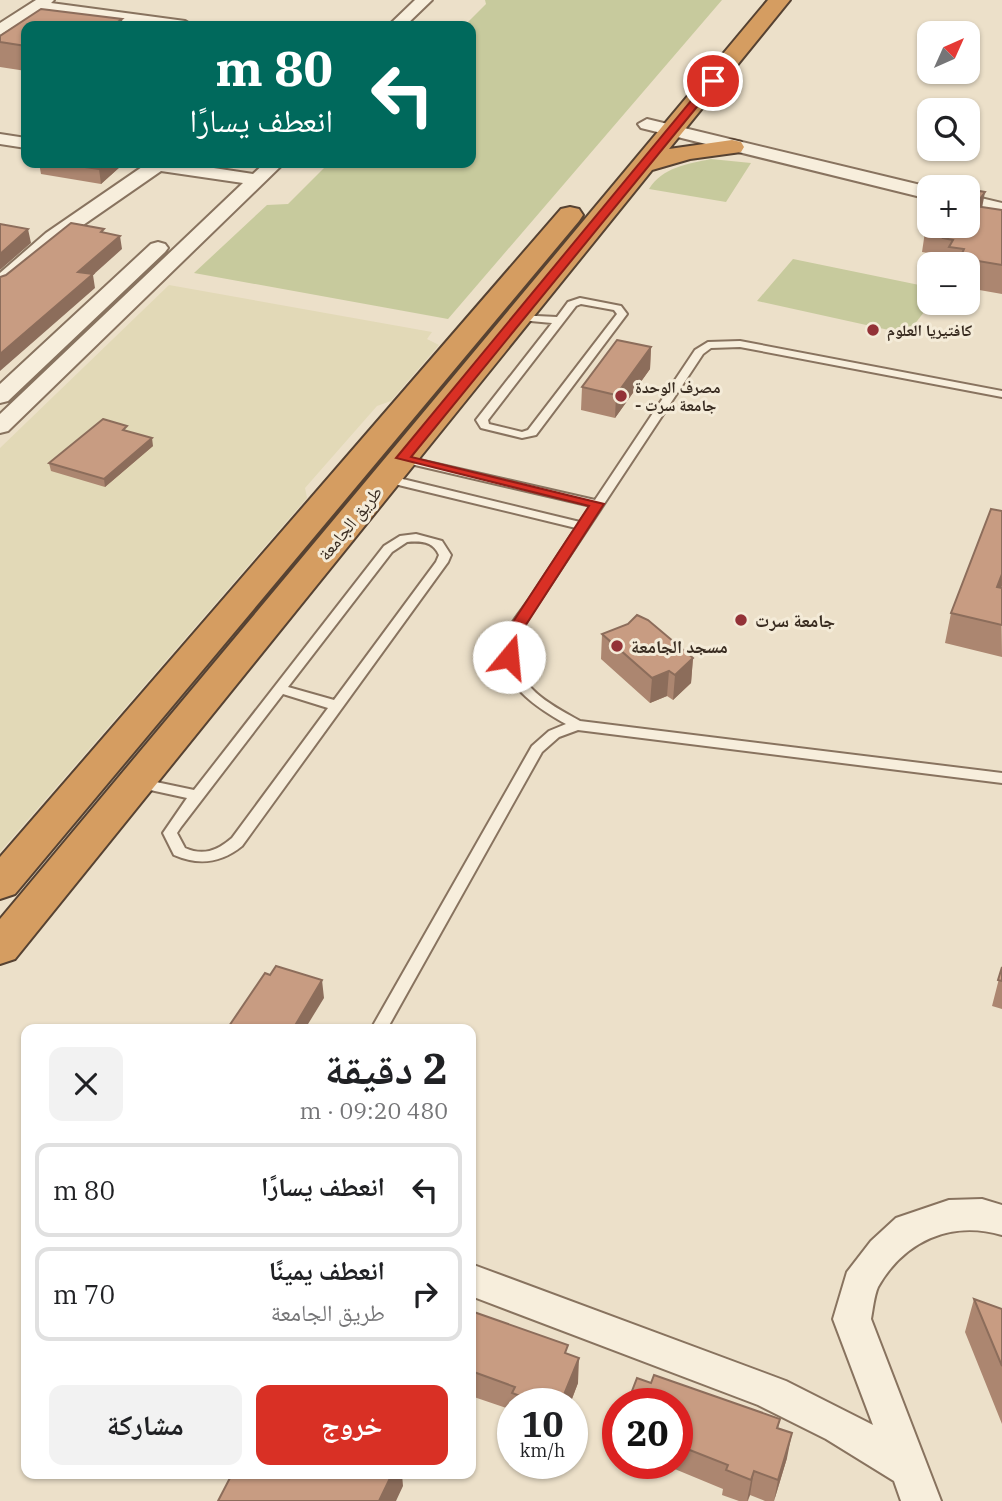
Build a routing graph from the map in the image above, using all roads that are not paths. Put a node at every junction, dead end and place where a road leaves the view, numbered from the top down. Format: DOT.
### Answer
graph roads {
  1 [pos="753,0"];
  2 [pos="779,0"];
  3 [pos="41,3"];
  4 [pos="430,4"];
  5 [pos="154,21"];
  6 [pos="404,21"];
  7 [pos="421,21"];
  8 [pos="0,30"];
  9 [pos="696,102"];
  10 [pos="657,130"];
  11 [pos="0,139"];
  12 [pos="21,142"];
  13 [pos="739,148"];
  14 [pos="645,165"];
  15 [pos="147,168"];
  16 [pos="194,168"];
  17 [pos="247,173"];
  18 [pos="917,190"];
  19 [pos="980,204"];
  20 [pos="1002,209"];
  21 [pos="0,282"];
  22 [pos="520,317"];
  23 [pos="560,320"];
  24 [pos="1002,394"];
  25 [pos="0,396"];
  26 [pos="0,426"];
  27 [pos="394,469"];
  28 [pos="597,504"];
  29 [pos="583,526"];
  30 [pos="280,689"];
  31 [pos="337,706"];
  32 [pos="577,725"];
  33 [pos="1002,778"];
  34 [pos="135,783"];
  35 [pos="197,795"];
  36 [pos="0,884"];
  37 [pos="0,948"];
  38 [pos="382,1024"];
  39 [pos="1002,1220"];
  40 [pos="476,1282"];
  41 [pos="915,1485"];
  1 -- 10 [label="highway, طريق الجامعة"];
  2 -- 9 [label="highway, طريق الجامعة"];
  3 -- 5 [label="street"];
  3 -- 8 [label="street"];
  4 -- 6 [label="street"];
  4 -- 7 [label="street"];
  9 -- 10 [label="highway, طريق الجامعة"];
  9 -- 13 [label="highway"];
  10 -- 13 [label="street"];
  10 -- 14 [label="highway, طريق الجامعة"];
  10 -- 36 [label="highway, طريق الجامعة"];
  11 -- 12 [label="street"];
  13 -- 14 [label="highway"];
  13 -- 18 [label="street"];
  14 -- 22 [label="highway, طريق الجامعة"];
  15 -- 21 [label="street"];
  16 -- 17 [label="street"];
  17 -- 25 [label="street"];
  17 -- 26 [label="street"];
  19 -- 20 [label="street"];
  22 -- 23 [label="lane"];
  22 -- 27 [label="highway, طريق الجامعة"];
  23 -- 23 [label="lane"];
  24 -- 28 [label="lane"];
  27 -- 28 [label="lane"];
  27 -- 29 [label="lane"];
  27 -- 34 [label="highway, طريق الجامعة"];
  28 -- 29 [label="lane"];
  29 -- 32 [label="lane"];
  30 -- 31 [label="lane"];
  30 -- 31 [label="lane"];
  30 -- 35 [label="lane"];
  31 -- 35 [label="lane"];
  32 -- 33 [label="lane"];
  32 -- 38 [label="lane"];
  34 -- 35 [label="lane"];
  34 -- 37 [label="highway, طريق الجامعة"];
  39 -- 41 [label="street"];
  40 -- 41 [label="street"];
}
